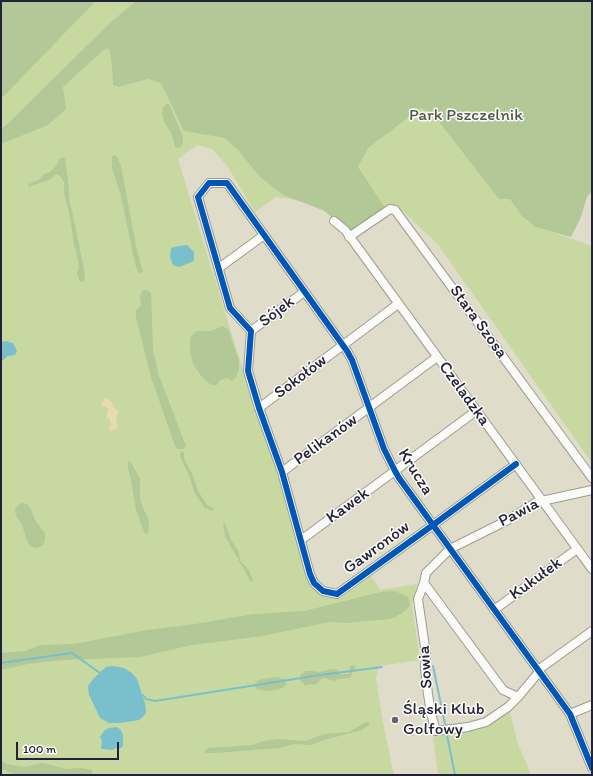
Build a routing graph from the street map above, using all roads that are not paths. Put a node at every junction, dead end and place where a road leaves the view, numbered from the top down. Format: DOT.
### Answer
graph roads {
  1 [pos="334,221"];
  2 [pos="264,235"];
  3 [pos="349,236"];
  4 [pos="219,268"];
  5 [pos="304,292"];
  6 [pos="398,304"];
  7 [pos="251,331"];
  8 [pos="343,346"];
  9 [pos="437,357"];
  10 [pos="259,408"];
  11 [pos="369,408"];
  12 [pos="476,411"];
  13 [pos="516,464"];
  14 [pos="395,471"];
  15 [pos="282,472"];
  16 [pos="592,478"];
  17 [pos="592,490"];
  18 [pos="542,500"];
  19 [pos="433,525"];
  20 [pos="301,540"];
  21 [pos="450,548"];
  22 [pos="577,549"];
  23 [pos="592,570"];
  24 [pos="424,583"];
  25 [pos="494,610"];
  26 [pos="592,631"];
  27 [pos="539,671"];
  28 [pos="518,697"];
  29 [pos="592,705"];
  30 [pos="570,714"];
  31 [pos="590,758"];
  32 [pos="592,768"];
  1 -- 3 [label="street, Czeladzka"];
  2 -- 4 [label="street"];
  2 -- 4 [label="street, Krucza"];
  2 -- 5 [label="street, Krucza"];
  3 -- 6 [label="street, Czeladzka"];
  3 -- 16 [label="street, Stara Szosa"];
  4 -- 7 [label="street"];
  5 -- 7 [label="street, Sójek"];
  5 -- 8 [label="street, Krucza"];
  6 -- 8 [label="street, Sokołów"];
  6 -- 9 [label="street, Czeladzka"];
  7 -- 10 [label="street"];
  8 -- 10 [label="street, Sokołów"];
  8 -- 11 [label="street, Krucza"];
  9 -- 11 [label="street, Pelikanów"];
  9 -- 12 [label="street, Czeladzka"];
  10 -- 15 [label="street"];
  11 -- 14 [label="street, Krucza"];
  11 -- 15 [label="street, Pelikanów"];
  12 -- 13 [label="street, Czeladzka"];
  12 -- 14 [label="street, Kawek"];
  13 -- 18 [label="street, Czeladzka"];
  13 -- 19 [label="street, Gawronów"];
  14 -- 19 [label="street, Krucza"];
  14 -- 20 [label="street, Kawek"];
  15 -- 20 [label="street"];
  17 -- 18 [label="street, Pawia"];
  18 -- 21 [label="street, Pawia"];
  18 -- 22 [label="street, Czeladzka"];
  19 -- 20 [label="street, Gawronów"];
  19 -- 21 [label="street, Krucza"];
  21 -- 24 [label="street, Sowia"];
  21 -- 25 [label="street, Krucza"];
  22 -- 23 [label="street, Czeladzka"];
  22 -- 25 [label="street, Kukułek"];
  24 -- 28 [label="street"];
  24 -- 28 [label="street, Sowia"];
  25 -- 27 [label="street, Krucza"];
  26 -- 27 [label="street, Sowia"];
  27 -- 28 [label="street, Sowia"];
  27 -- 30 [label="street, Krucza"];
  29 -- 30 [label="street"];
  30 -- 31 [label="street, Krucza"];
  31 -- 32 [label="street, Krucza"];
}
